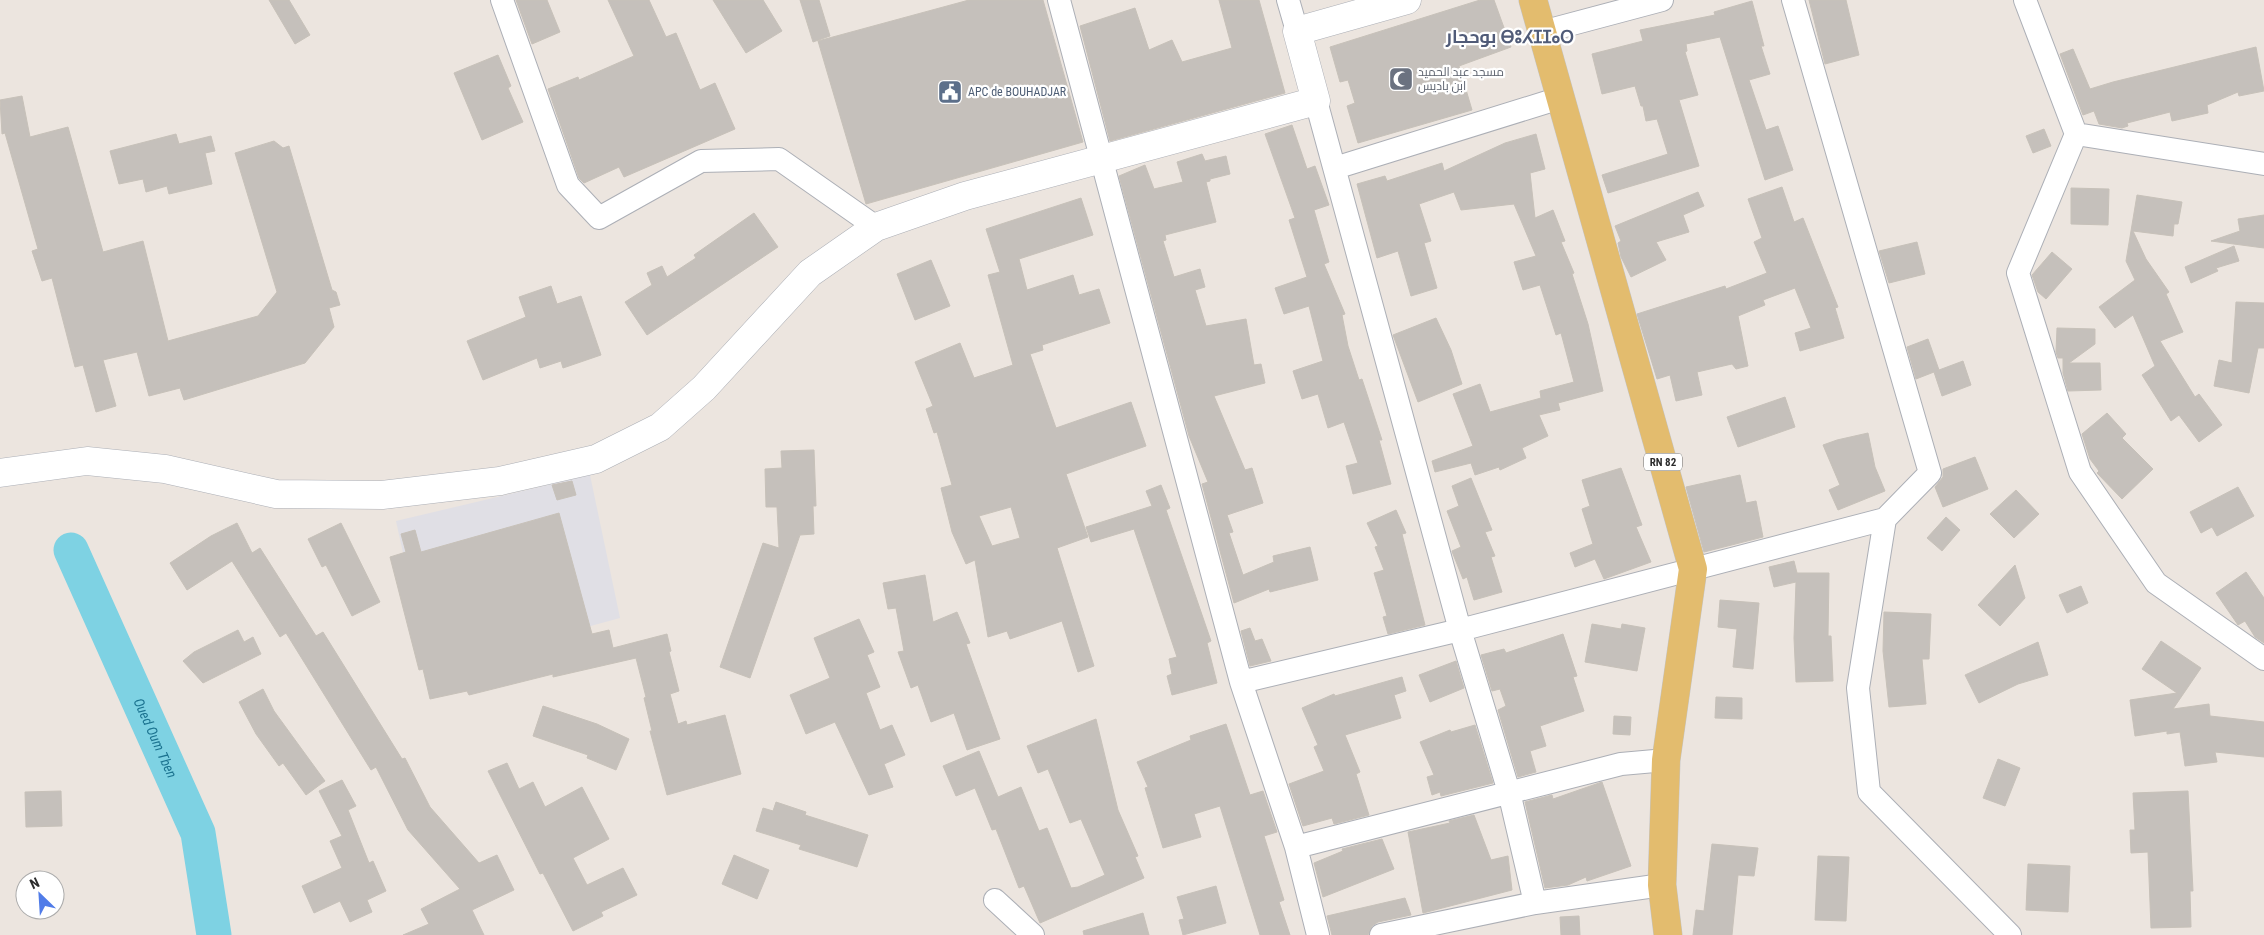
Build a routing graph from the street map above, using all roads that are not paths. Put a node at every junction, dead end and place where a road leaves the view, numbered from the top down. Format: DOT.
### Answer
graph roads {
  1 [pos="502,0"];
  2 [pos="1059,0"];
  3 [pos="1288,0"];
  4 [pos="1407,0"];
  5 [pos="1533,0"];
  6 [pos="1662,0"];
  7 [pos="1792,0"];
  8 [pos="2026,0"];
  9 [pos="1297,31"];
  10 [pos="1542,32"];
  11 [pos="1560,98"];
  12 [pos="1316,101"];
  13 [pos="2076,134"];
  14 [pos="1100,160"];
  15 [pos="2264,164"];
  16 [pos="1335,168"];
  17 [pos="876,226"];
  18 [pos="0,473"];
  19 [pos="1886,519"];
  20 [pos="1693,569"];
  21 [pos="1460,630"];
  22 [pos="2264,659"];
  23 [pos="1242,682"];
  24 [pos="1666,760"];
  25 [pos="1509,792"];
  26 [pos="1296,847"];
  27 [pos="1662,885"];
  28 [pos="995,900"];
  29 [pos="1535,903"];
  30 [pos="1431,930"];
  31 [pos="1033,935"];
  32 [pos="1318,935"];
  33 [pos="1381,935"];
  34 [pos="1668,935"];
  35 [pos="2010,935"];
  1 -- 17 [label="street"];
  2 -- 14 [label="street"];
  3 -- 9 [label="street"];
  4 -- 9 [label="main road"];
  5 -- 10 [label="main road, RN 82"];
  6 -- 10 [label="street"];
  7 -- 19 [label="street"];
  8 -- 13 [label="street"];
  9 -- 12 [label="main road"];
  10 -- 11 [label="main road, RN 82"];
  11 -- 16 [label="street"];
  11 -- 20 [label="main road, RN 82"];
  12 -- 14 [label="main road"];
  12 -- 16 [label="street"];
  13 -- 15 [label="street"];
  13 -- 22 [label="street"];
  14 -- 17 [label="main road"];
  14 -- 23 [label="street"];
  16 -- 21 [label="street"];
  17 -- 18 [label="main road"];
  19 -- 20 [label="street"];
  19 -- 35 [label="street"];
  20 -- 21 [label="street"];
  20 -- 24 [label="main road, RN 82"];
  21 -- 23 [label="street"];
  21 -- 25 [label="street"];
  23 -- 26 [label="street"];
  24 -- 25 [label="street"];
  24 -- 27 [label="main road, RN 82"];
  25 -- 26 [label="street"];
  25 -- 29 [label="street"];
  26 -- 32 [label="street"];
  27 -- 29 [label="street"];
  27 -- 34 [label="main road, RN 82"];
  28 -- 31 [label="street"];
  29 -- 30 [label="street"];
  30 -- 33 [label="street"];
}
